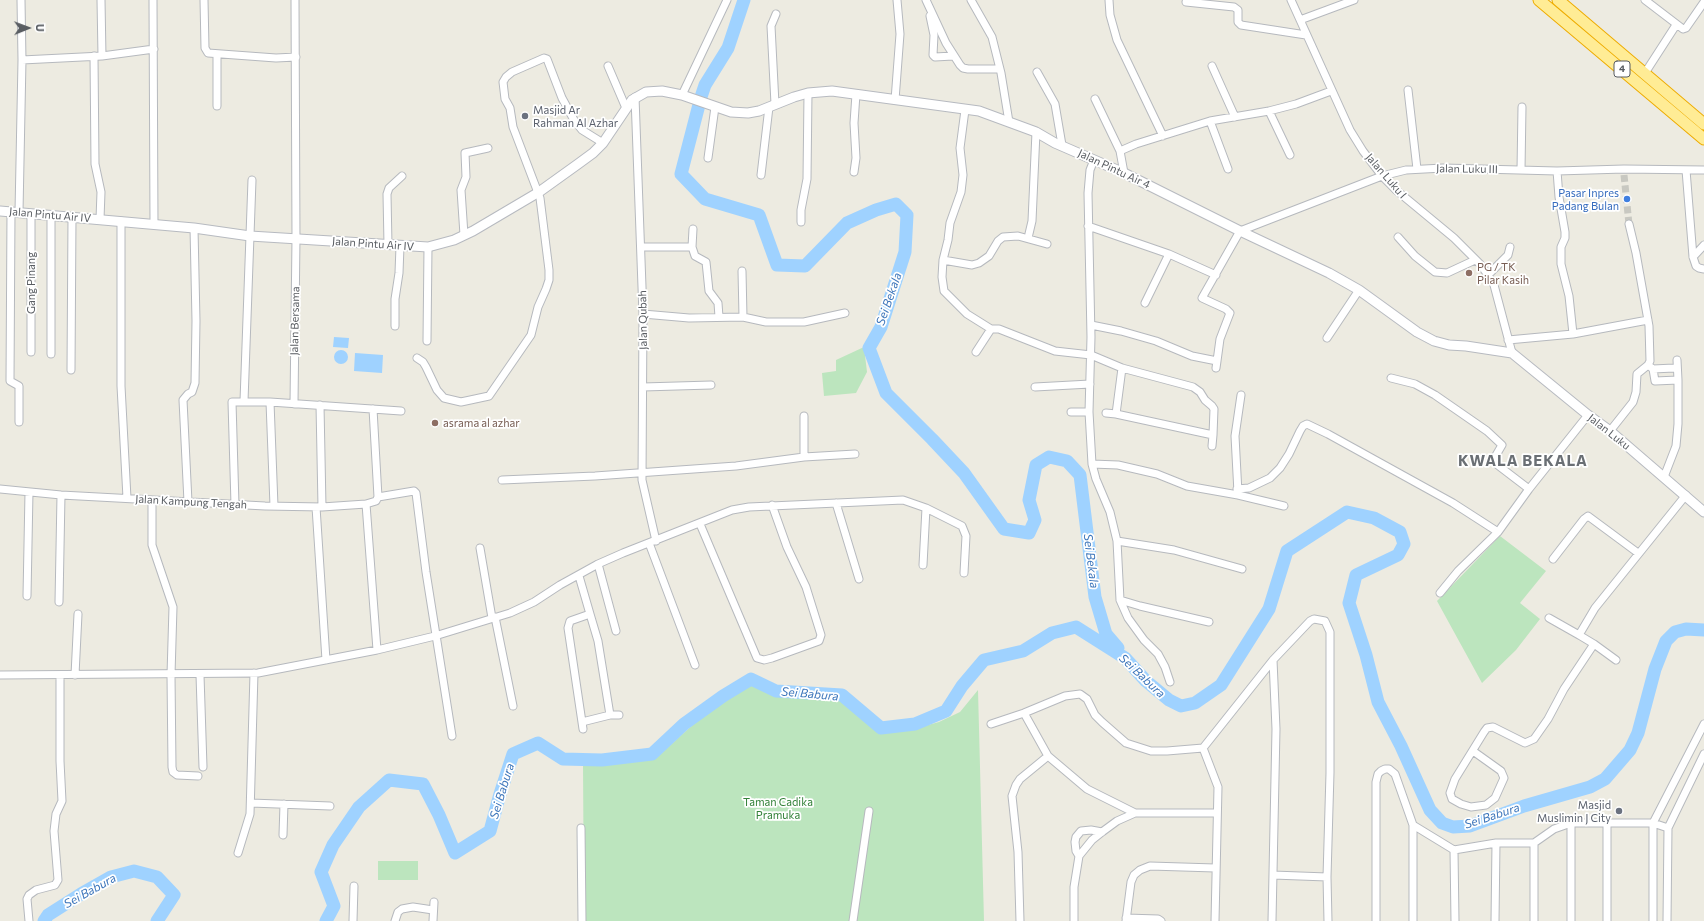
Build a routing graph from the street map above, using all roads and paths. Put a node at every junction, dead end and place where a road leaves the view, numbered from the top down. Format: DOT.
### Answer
graph roads {
  1 [pos="20,0"];
  2 [pos="101,0"];
  3 [pos="153,0"];
  4 [pos="204,0"];
  5 [pos="295,0"];
  6 [pos="727,0"];
  7 [pos="897,0"];
  8 [pos="971,0"];
  9 [pos="1109,0"];
  10 [pos="1291,0"];
  11 [pos="1354,0"];
  12 [pos="1539,0"];
  13 [pos="1558,0"];
  14 [pos="1645,0"];
  15 [pos="926,2"];
  16 [pos="1186,2"];
  17 [pos="1704,2"];
  18 [pos="776,14"];
  19 [pos="1300,20"];
  20 [pos="1676,25"];
  21 [pos="1306,34"];
  22 [pos="154,49"];
  23 [pos="217,54"];
  24 [pos="94,56"];
  25 [pos="102,56"];
  26 [pos="953,56"];
  27 [pos="296,57"];
  28 [pos="22,60"];
  29 [pos="608,66"];
  30 [pos="1212,66"];
  31 [pos="999,69"];
  32 [pos="1037,72"];
  33 [pos="1646,73"];
  34 [pos="1408,90"];
  35 [pos="1331,91"];
  36 [pos="808,93"];
  37 [pos="856,94"];
  38 [pos="686,96"];
  39 [pos="635,97"];
  40 [pos="1095,99"];
  41 [pos="895,100"];
  42 [pos="772,105"];
  43 [pos="217,106"];
  44 [pos="713,106"];
  45 [pos="1522,107"];
  46 [pos="626,108"];
  47 [pos="965,110"];
  48 [pos="1269,111"];
  49 [pos="1235,117"];
  50 [pos="1210,121"];
  51 [pos="1009,122"];
  52 [pos="1703,122"];
  53 [pos="1036,132"];
  54 [pos="1163,136"];
  55 [pos="1704,139"];
  56 [pos="603,143"];
  57 [pos="1062,145"];
  58 [pos="488,148"];
  59 [pos="1120,151"];
  60 [pos="1290,155"];
  61 [pos="708,158"];
  62 [pos="1094,160"];
  63 [pos="1228,169"];
  64 [pos="1417,169"];
  65 [pos="1521,170"];
  66 [pos="1686,170"];
  67 [pos="1704,170"];
  68 [pos="1557,171"];
  69 [pos="854,172"];
  70 [pos="1124,173"];
  71 [pos="761,175"];
  72 [pos="402,176"];
  73 [pos="1382,176"];
  74 [pos="252,180"];
  75 [pos="539,192"];
  76 [pos="0,211"];
  77 [pos="15,212"];
  78 [pos="30,214"];
  79 [pos="51,215"];
  80 [pos="72,217"];
  81 [pos="100,219"];
  82 [pos="120,221"];
  83 [pos="801,222"];
  84 [pos="154,224"];
  85 [pos="1629,224"];
  86 [pos="1088,226"];
  87 [pos="194,228"];
  88 [pos="693,229"];
  89 [pos="1240,232"];
  90 [pos="464,235"];
  91 [pos="250,236"];
  92 [pos="1398,237"];
  93 [pos="296,238"];
  94 [pos="1028,238"];
  95 [pos="1047,244"];
  96 [pos="1704,245"];
  97 [pos="388,246"];
  98 [pos="400,246"];
  99 [pos="428,247"];
  100 [pos="641,247"];
  101 [pos="692,247"];
  102 [pos="1510,247"];
  103 [pos="1169,254"];
  104 [pos="1692,257"];
  105 [pos="943,260"];
  106 [pos="1476,260"];
  107 [pos="1704,269"];
  108 [pos="742,271"];
  109 [pos="1216,274"];
  110 [pos="1488,275"];
  111 [pos="1359,290"];
  112 [pos="1145,303"];
  113 [pos="845,313"];
  114 [pos="644,314"];
  115 [pos="719,317"];
  116 [pos="743,317"];
  117 [pos="1648,320"];
  118 [pos="1091,325"];
  119 [pos="395,326"];
  120 [pos="991,329"];
  121 [pos="1573,334"];
  122 [pos="1327,338"];
  123 [pos="1508,340"];
  124 [pos="427,341"];
  125 [pos="31,352"];
  126 [pos="976,352"];
  127 [pos="1512,353"];
  128 [pos="51,354"];
  129 [pos="1091,355"];
  130 [pos="417,358"];
  131 [pos="1677,360"];
  132 [pos="1651,367"];
  133 [pos="1122,368"];
  134 [pos="1674,368"];
  135 [pos="71,370"];
  136 [pos="1391,378"];
  137 [pos="1678,380"];
  138 [pos="1090,384"];
  139 [pos="712,385"];
  140 [pos="643,387"];
  141 [pos="1035,387"];
  142 [pos="1241,395"];
  143 [pos="244,401"];
  144 [pos="270,402"];
  145 [pos="294,404"];
  146 [pos="320,405"];
  147 [pos="373,409"];
  148 [pos="401,411"];
  149 [pos="1071,412"];
  150 [pos="1089,412"];
  151 [pos="1106,413"];
  152 [pos="1116,414"];
  153 [pos="1588,415"];
  154 [pos="804,416"];
  155 [pos="19,422"];
  156 [pos="1610,431"];
  157 [pos="1213,436"];
  158 [pos="1212,446"];
  159 [pos="855,454"];
  160 [pos="804,458"];
  161 [pos="1092,464"];
  162 [pos="642,472"];
  163 [pos="1664,477"];
  164 [pos="502,480"];
  165 [pos="0,489"];
  166 [pos="1528,489"];
  167 [pos="29,492"];
  168 [pos="1238,492"];
  169 [pos="61,495"];
  170 [pos="1686,495"];
  171 [pos="378,497"];
  172 [pos="127,498"];
  173 [pos="152,500"];
  174 [pos="188,502"];
  175 [pos="836,503"];
  176 [pos="366,504"];
  177 [pos="235,505"];
  178 [pos="772,505"];
  179 [pos="274,506"];
  180 [pos="1284,506"];
  181 [pos="319,507"];
  182 [pos="926,508"];
  183 [pos="1704,512"];
  184 [pos="700,524"];
  185 [pos="1498,532"];
  186 [pos="1117,541"];
  187 [pos="653,542"];
  188 [pos="480,548"];
  189 [pos="1638,553"];
  190 [pos="1553,559"];
  191 [pos="598,564"];
  192 [pos="923,565"];
  193 [pos="1242,569"];
  194 [pos="964,573"];
  195 [pos="579,576"];
  196 [pos="859,579"];
  197 [pos="1440,593"];
  198 [pos="27,596"];
  199 [pos="1120,600"];
  200 [pos="59,602"];
  201 [pos="78,614"];
  202 [pos="590,614"];
  203 [pos="494,617"];
  204 [pos="1548,618"];
  205 [pos="1209,622"];
  206 [pos="616,631"];
  207 [pos="1579,635"];
  208 [pos="436,636"];
  209 [pos="1594,644"];
  210 [pos="377,650"];
  211 [pos="326,660"];
  212 [pos="1274,660"];
  213 [pos="1616,660"];
  214 [pos="695,665"];
  215 [pos="254,673"];
  216 [pos="200,674"];
  217 [pos="0,675"];
  218 [pos="60,675"];
  219 [pos="76,675"];
  220 [pos="171,675"];
  221 [pos="1170,682"];
  222 [pos="513,706"];
  223 [pos="1024,713"];
  224 [pos="610,715"];
  225 [pos="619,715"];
  226 [pos="991,724"];
  227 [pos="1704,724"];
  228 [pos="452,736"];
  229 [pos="1203,748"];
  230 [pos="1473,752"];
  231 [pos="1704,754"];
  232 [pos="1048,756"];
  233 [pos="203,767"];
  234 [pos="198,776"];
  235 [pos="251,803"];
  236 [pos="284,804"];
  237 [pos="330,806"];
  238 [pos="1661,809"];
  239 [pos="869,811"];
  240 [pos="1135,813"];
  241 [pos="1217,813"];
  242 [pos="1673,814"];
  243 [pos="1571,823"];
  244 [pos="1653,823"];
  245 [pos="1607,824"];
  246 [pos="1413,825"];
  247 [pos="581,828"];
  248 [pos="1668,828"];
  249 [pos="1102,832"];
  250 [pos="283,835"];
  251 [pos="1496,843"];
  252 [pos="1534,843"];
  253 [pos="1454,850"];
  254 [pos="238,853"];
  255 [pos="1079,856"];
  256 [pos="1215,868"];
  257 [pos="1273,875"];
  258 [pos="1327,877"];
  259 [pos="354,886"];
  260 [pos="434,902"];
  261 [pos="433,910"];
  262 [pos="1126,919"];
  263 [pos="29,921"];
  264 [pos="353,921"];
  265 [pos="395,921"];
  266 [pos="433,921"];
  267 [pos="582,921"];
  268 [pos="853,921"];
  269 [pos="1020,921"];
  270 [pos="1074,921"];
  271 [pos="1161,921"];
  272 [pos="1215,921"];
  273 [pos="1272,921"];
  274 [pos="1328,921"];
  275 [pos="1376,921"];
  276 [pos="1413,921"];
  277 [pos="1455,921"];
  278 [pos="1496,921"];
  279 [pos="1534,921"];
  280 [pos="1571,921"];
  281 [pos="1607,921"];
  282 [pos="1653,921"];
  283 [pos="1667,921"];
  1 -- 28 [label="street"];
  2 -- 25 [label="street"];
  3 -- 22 [label="street"];
  4 -- 23 [label="street"];
  5 -- 27 [label="street, Jalan Bersama"];
  6 -- 38 [label="street"];
  7 -- 41 [label="street"];
  8 -- 31 [label="street"];
  9 -- 54 [label="street"];
  10 -- 19 [label="street, Jalan Luku I"];
  11 -- 19 [label="street"];
  12 -- 55 [label="highway, 4"];
  13 -- 33 [label="highway, 4"];
  14 -- 20 [label="street"];
  15 -- 26 [label="street"];
  15 -- 26 [label="street"];
  16 -- 21 [label="street"];
  17 -- 20 [label="street"];
  18 -- 42 [label="street"];
  19 -- 21 [label="street, Jalan Luku I"];
  20 -- 33 [label="street"];
  21 -- 35 [label="street, Jalan Luku I"];
  22 -- 25 [label="street"];
  22 -- 84 [label="street"];
  23 -- 27 [label="street"];
  23 -- 43 [label="street"];
  24 -- 25 [label="street"];
  24 -- 28 [label="street"];
  24 -- 81 [label="street"];
  26 -- 31 [label="street"];
  27 -- 93 [label="street, Jalan Bersama"];
  28 -- 77 [label="street"];
  29 -- 46 [label="street"];
  30 -- 49 [label="street"];
  31 -- 51 [label="street"];
  32 -- 57 [label="street"];
  33 -- 52 [label="highway, 4"];
  34 -- 64 [label="street"];
  35 -- 48 [label="street"];
  35 -- 73 [label="street, Jalan Luku I"];
  36 -- 37 [label="main road, Jalan Pintu Air 4"];
  36 -- 42 [label="main road, Jalan Pintu Air 4"];
  36 -- 83 [label="street"];
  37 -- 41 [label="main road, Jalan Pintu Air 4"];
  37 -- 69 [label="street"];
  38 -- 39 [label="main road"];
  38 -- 44 [label="main road, Jalan Pintu Air 4"];
  39 -- 46 [label="main road, Jalan Pintu Air IV"];
  39 -- 100 [label="street, Jalan Qubah"];
  40 -- 59 [label="street"];
  41 -- 47 [label="main road, Jalan Pintu Air 4"];
  42 -- 44 [label="main road, Jalan Pintu Air 4"];
  42 -- 71 [label="street"];
  44 -- 61 [label="street"];
  45 -- 65 [label="street"];
  46 -- 56 [label="main road, Jalan Pintu Air IV"];
  47 -- 51 [label="main road, Jalan Pintu Air 4"];
  47 -- 105 [label="street"];
  48 -- 49 [label="street"];
  48 -- 60 [label="street"];
  49 -- 50 [label="street"];
  50 -- 54 [label="street"];
  50 -- 63 [label="street"];
  51 -- 53 [label="main road, Jalan Pintu Air 4"];
  53 -- 57 [label="main road, Jalan Pintu Air 4"];
  53 -- 94 [label="street"];
  54 -- 59 [label="street"];
  56 -- 75 [label="main road, Jalan Pintu Air IV"];
  56 -- 75 [label="street"];
  57 -- 62 [label="main road, Jalan Pintu Air 4"];
  58 -- 90 [label="street"];
  59 -- 70 [label="street"];
  62 -- 70 [label="main road, Jalan Pintu Air 4"];
  62 -- 86 [label="street"];
  64 -- 65 [label="street, Jalan Luku III"];
  64 -- 73 [label="street, Jalan Luku III"];
  65 -- 68 [label="street, Jalan Luku III"];
  66 -- 67 [label="street, Jalan Luku III"];
  66 -- 68 [label="street, Jalan Luku III"];
  66 -- 104 [label="street"];
  68 -- 121 [label="street"];
  70 -- 89 [label="main road, Jalan Pintu Air 4"];
  72 -- 97 [label="street"];
  73 -- 89 [label="street, Jalan Luku III"];
  73 -- 106 [label="street, Jalan Luku I"];
  74 -- 91 [label="street"];
  75 -- 90 [label="main road, Jalan Pintu Air IV"];
  75 -- 130 [label="street"];
  76 -- 77 [label="main road, Jalan Pintu Air IV"];
  77 -- 78 [label="main road, Jalan Pintu Air IV"];
  77 -- 155 [label="street"];
  78 -- 79 [label="main road, Jalan Pintu Air IV"];
  78 -- 125 [label="street, Gang Pinang"];
  79 -- 80 [label="main road, Jalan Pintu Air IV"];
  79 -- 128 [label="street"];
  80 -- 81 [label="main road, Jalan Pintu Air IV"];
  80 -- 135 [label="street"];
  81 -- 82 [label="main road, Jalan Pintu Air IV"];
  82 -- 84 [label="main road, Jalan Pintu Air IV"];
  82 -- 172 [label="street"];
  84 -- 87 [label="main road, Jalan Pintu Air IV"];
  85 -- 117 [label="street"];
  86 -- 103 [label="street"];
  86 -- 118 [label="street"];
  87 -- 91 [label="main road, Jalan Pintu Air IV"];
  87 -- 174 [label="street"];
  88 -- 101 [label="street"];
  89 -- 109 [label="street"];
  89 -- 111 [label="main road, Jalan Pintu Air 4"];
  90 -- 99 [label="main road, Jalan Pintu Air IV"];
  91 -- 93 [label="main road, Jalan Pintu Air IV"];
  91 -- 143 [label="street"];
  92 -- 106 [label="street"];
  93 -- 97 [label="main road, Jalan Pintu Air IV"];
  93 -- 145 [label="street, Jalan Bersama"];
  94 -- 95 [label="street"];
  94 -- 105 [label="street"];
  96 -- 104 [label="street"];
  97 -- 98 [label="main road, Jalan Pintu Air IV"];
  98 -- 99 [label="main road, Jalan Pintu Air IV"];
  98 -- 119 [label="street"];
  99 -- 124 [label="street"];
  100 -- 101 [label="street"];
  100 -- 114 [label="street, Jalan Qubah"];
  101 -- 115 [label="street"];
  102 -- 110 [label="street"];
  103 -- 109 [label="street"];
  103 -- 112 [label="street"];
  104 -- 107 [label="street"];
  105 -- 120 [label="street"];
  106 -- 110 [label="street, Jalan Luku I"];
  108 -- 116 [label="street"];
  109 -- 118 [label="street"];
  110 -- 123 [label="street, Jalan Luku I"];
  111 -- 122 [label="street"];
  111 -- 127 [label="main road, Jalan Pintu Air 4"];
  113 -- 116 [label="street"];
  114 -- 115 [label="street"];
  114 -- 140 [label="street, Jalan Qubah"];
  115 -- 116 [label="street"];
  117 -- 121 [label="street"];
  117 -- 132 [label="street"];
  118 -- 129 [label="street"];
  120 -- 126 [label="street"];
  120 -- 129 [label="street"];
  121 -- 123 [label="street"];
  123 -- 127 [label="street, Jalan Luku I"];
  127 -- 153 [label="main road, Jalan Luku"];
  129 -- 133 [label="street"];
  129 -- 138 [label="street"];
  131 -- 137 [label="street"];
  132 -- 134 [label="street"];
  132 -- 137 [label="street"];
  132 -- 156 [label="street"];
  133 -- 152 [label="street"];
  133 -- 157 [label="street"];
  136 -- 166 [label="street"];
  137 -- 163 [label="street"];
  138 -- 141 [label="street"];
  138 -- 150 [label="street"];
  139 -- 140 [label="street"];
  140 -- 162 [label="street, Jalan Qubah"];
  142 -- 168 [label="street"];
  143 -- 144 [label="street"];
  143 -- 177 [label="street"];
  144 -- 145 [label="street"];
  144 -- 179 [label="street"];
  145 -- 146 [label="street"];
  146 -- 147 [label="street"];
  146 -- 181 [label="street"];
  147 -- 148 [label="street"];
  147 -- 171 [label="street"];
  149 -- 150 [label="street"];
  150 -- 161 [label="street"];
  151 -- 152 [label="street"];
  152 -- 157 [label="street"];
  153 -- 156 [label="main road, Jalan Luku"];
  153 -- 166 [label="street"];
  154 -- 160 [label="street"];
  156 -- 163 [label="main road, Jalan Luku"];
  157 -- 158 [label="street"];
  159 -- 160 [label="street"];
  160 -- 162 [label="street"];
  161 -- 168 [label="street"];
  161 -- 186 [label="street"];
  162 -- 164 [label="street"];
  162 -- 187 [label="street, Jalan Qubah"];
  163 -- 170 [label="main road, Jalan Luku"];
  165 -- 167 [label="street, Jalan Kampung Tengah"];
  166 -- 185 [label="street"];
  167 -- 169 [label="street, Jalan Kampung Tengah"];
  167 -- 198 [label="street"];
  168 -- 180 [label="street"];
  168 -- 185 [label="street"];
  169 -- 172 [label="street, Jalan Kampung Tengah"];
  169 -- 200 [label="street"];
  170 -- 183 [label="main road, Jalan Luku"];
  170 -- 189 [label="street"];
  171 -- 176 [label="street, Jalan Kampung Tengah"];
  171 -- 208 [label="street"];
  172 -- 173 [label="street, Jalan Kampung Tengah"];
  173 -- 174 [label="street, Jalan Kampung Tengah"];
  173 -- 220 [label="street"];
  174 -- 177 [label="street, Jalan Kampung Tengah"];
  175 -- 178 [label="street"];
  175 -- 182 [label="street"];
  175 -- 196 [label="street"];
  176 -- 181 [label="street, Jalan Kampung Tengah"];
  176 -- 210 [label="street"];
  177 -- 179 [label="street, Jalan Kampung Tengah"];
  178 -- 184 [label="street"];
  178 -- 184 [label="street"];
  179 -- 181 [label="street, Jalan Kampung Tengah"];
  181 -- 211 [label="street"];
  182 -- 192 [label="street"];
  182 -- 194 [label="street"];
  184 -- 187 [label="street"];
  185 -- 197 [label="street"];
  186 -- 193 [label="street"];
  186 -- 199 [label="street"];
  187 -- 191 [label="street"];
  187 -- 214 [label="street, Jalan Qubah"];
  188 -- 203 [label="street"];
  189 -- 190 [label="street"];
  189 -- 207 [label="street"];
  191 -- 195 [label="street"];
  191 -- 206 [label="street"];
  195 -- 202 [label="street"];
  195 -- 203 [label="street"];
  199 -- 205 [label="street"];
  199 -- 221 [label="street"];
  201 -- 219 [label="street"];
  202 -- 224 [label="street"];
  202 -- 224 [label="street"];
  203 -- 208 [label="street"];
  203 -- 222 [label="street"];
  204 -- 207 [label="street"];
  207 -- 209 [label="street"];
  208 -- 210 [label="street"];
  208 -- 228 [label="street"];
  209 -- 213 [label="street"];
  209 -- 230 [label="street"];
  210 -- 211 [label="street"];
  211 -- 215 [label="street"];
  212 -- 229 [label="street"];
  212 -- 257 [label="street"];
  212 -- 258 [label="street"];
  215 -- 216 [label="street"];
  215 -- 235 [label="street"];
  216 -- 220 [label="street"];
  216 -- 233 [label="street"];
  217 -- 218 [label="street"];
  218 -- 219 [label="street"];
  218 -- 263 [label="street"];
  219 -- 220 [label="street"];
  220 -- 234 [label="street"];
  223 -- 226 [label="street"];
  223 -- 229 [label="street"];
  223 -- 232 [label="street"];
  224 -- 225 [label="street"];
  227 -- 238 [label="street"];
  229 -- 241 [label="street"];
  230 -- 230 [label="street"];
  231 -- 242 [label="street"];
  232 -- 240 [label="street"];
  232 -- 269 [label="street"];
  235 -- 236 [label="street"];
  235 -- 254 [label="street"];
  236 -- 237 [label="street"];
  236 -- 250 [label="street"];
  238 -- 242 [label="street"];
  238 -- 244 [label="street"];
  239 -- 268 [label="street"];
  240 -- 241 [label="street"];
  240 -- 249 [label="street"];
  241 -- 256 [label="street"];
  242 -- 248 [label="street"];
  243 -- 245 [label="street"];
  243 -- 252 [label="street"];
  243 -- 280 [label="street"];
  244 -- 245 [label="street"];
  244 -- 248 [label="street"];
  244 -- 282 [label="street"];
  245 -- 281 [label="street"];
  246 -- 253 [label="street"];
  246 -- 275 [label="street"];
  246 -- 276 [label="street"];
  247 -- 267 [label="street"];
  248 -- 283 [label="street"];
  249 -- 255 [label="street"];
  249 -- 255 [label="street"];
  251 -- 252 [label="street"];
  251 -- 253 [label="street"];
  251 -- 278 [label="street"];
  252 -- 279 [label="street"];
  253 -- 277 [label="street"];
  255 -- 270 [label="street"];
  256 -- 262 [label="street"];
  256 -- 272 [label="street"];
  257 -- 258 [label="street"];
  257 -- 273 [label="street"];
  258 -- 274 [label="street"];
  259 -- 264 [label="street"];
  260 -- 261 [label="street"];
  261 -- 265 [label="street"];
  261 -- 266 [label="street"];
  262 -- 271 [label="street"];
}
